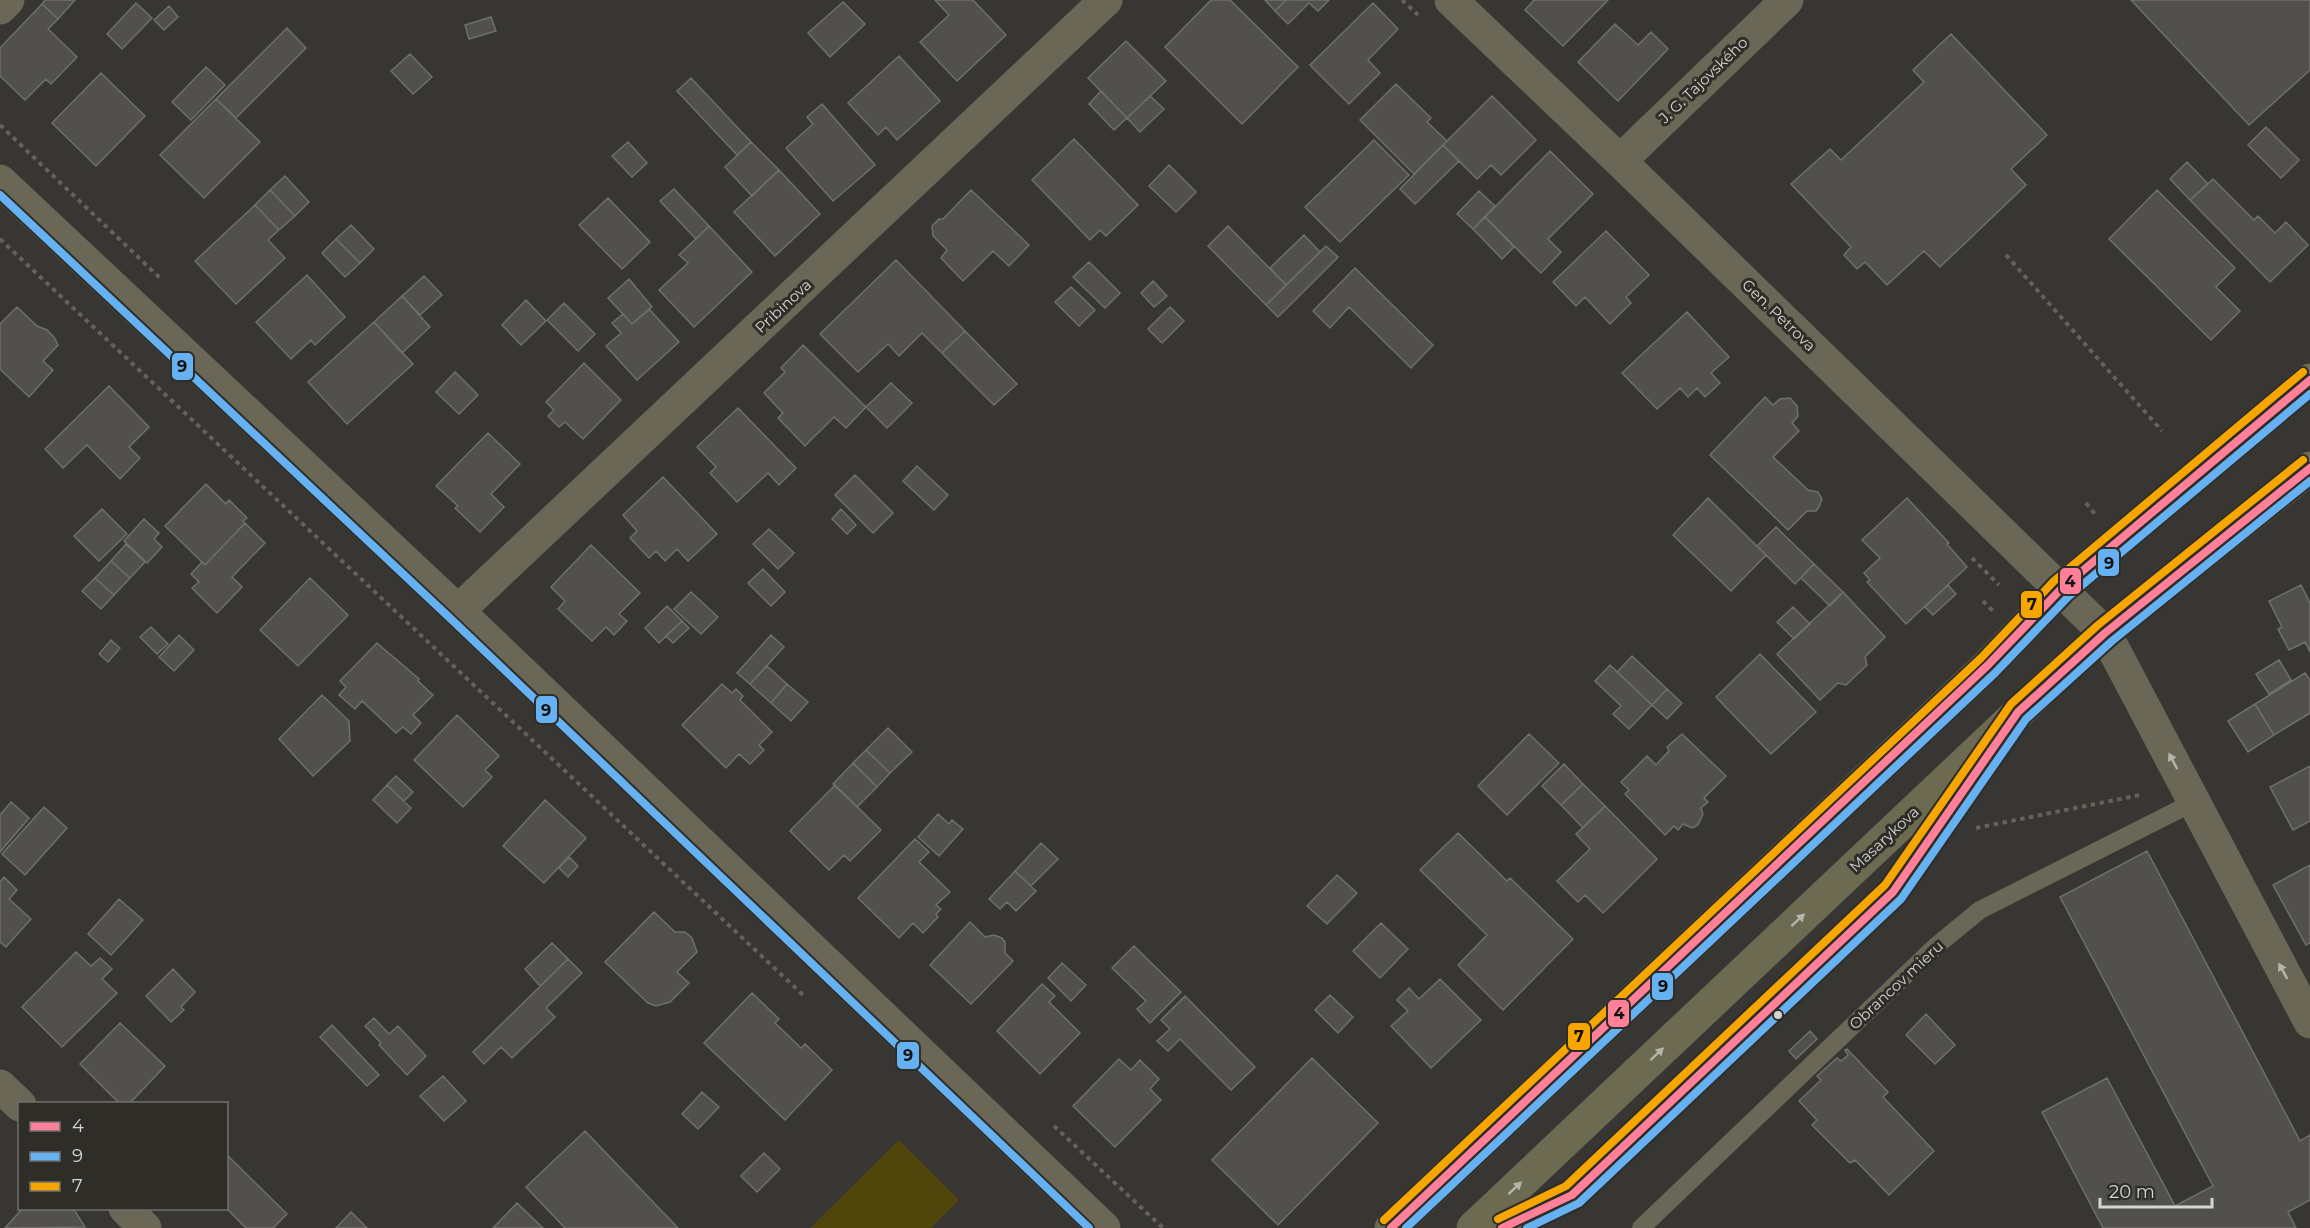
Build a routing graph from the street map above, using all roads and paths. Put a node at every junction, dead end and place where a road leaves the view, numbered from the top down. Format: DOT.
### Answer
graph roads {
  1 [pos="8,0"];
  2 [pos="1106,0"];
  3 [pos="1451,0"];
  4 [pos="1787,0"];
  5 [pos="0,8"];
  6 [pos="1620,161"];
  7 [pos="0,181"];
  8 [pos="0,239"];
  9 [pos="2006,255"];
  10 [pos="2310,380"];
  11 [pos="2162,431"];
  12 [pos="2310,468"];
  13 [pos="2061,590"];
  14 [pos="458,611"];
  15 [pos="2105,633"];
  16 [pos="2018,712"];
  17 [pos="2190,794"];
  18 [pos="1976,828"];
  19 [pos="810,1001"];
  20 [pos="2310,1022"];
  21 [pos="0,1086"];
  22 [pos="18,1103"];
  23 [pos="126,1210"];
  24 [pos="145,1228"];
  25 [pos="1104,1228"];
  26 [pos="1391,1228"];
  27 [pos="1473,1228"];
  28 [pos="1502,1228"];
  29 [pos="1641,1228"];
  1 -- 5 [label="street"];
  2 -- 14 [label="street, Pribinova"];
  3 -- 6 [label="street, Gen. Petrova"];
  4 -- 6 [label="street, J. G. Tajovského"];
  6 -- 13 [label="street, Gen. Petrova"];
  7 -- 14 [label="street"];
  8 -- 19 [label="path"];
  9 -- 11 [label="path"];
  10 -- 13 [label="main road"];
  12 -- 15 [label="main road, Masarykova"];
  13 -- 15 [label="street, Gen. Petrova"];
  13 -- 26 [label="main road"];
  14 -- 25 [label="street"];
  15 -- 16 [label="main road, Masarykova"];
  17 -- 15 [label="street, one-way"];
  27 -- 16 [label="main road, Masarykova, one-way"];
  16 -- 28 [label="lane"];
  17 -- 18 [label="path"];
  20 -- 17 [label="street, one-way"];
  17 -- 29 [label="lane, Obrancov mieru"];
  21 -- 22 [label="street"];
  23 -- 24 [label="street"];
}
